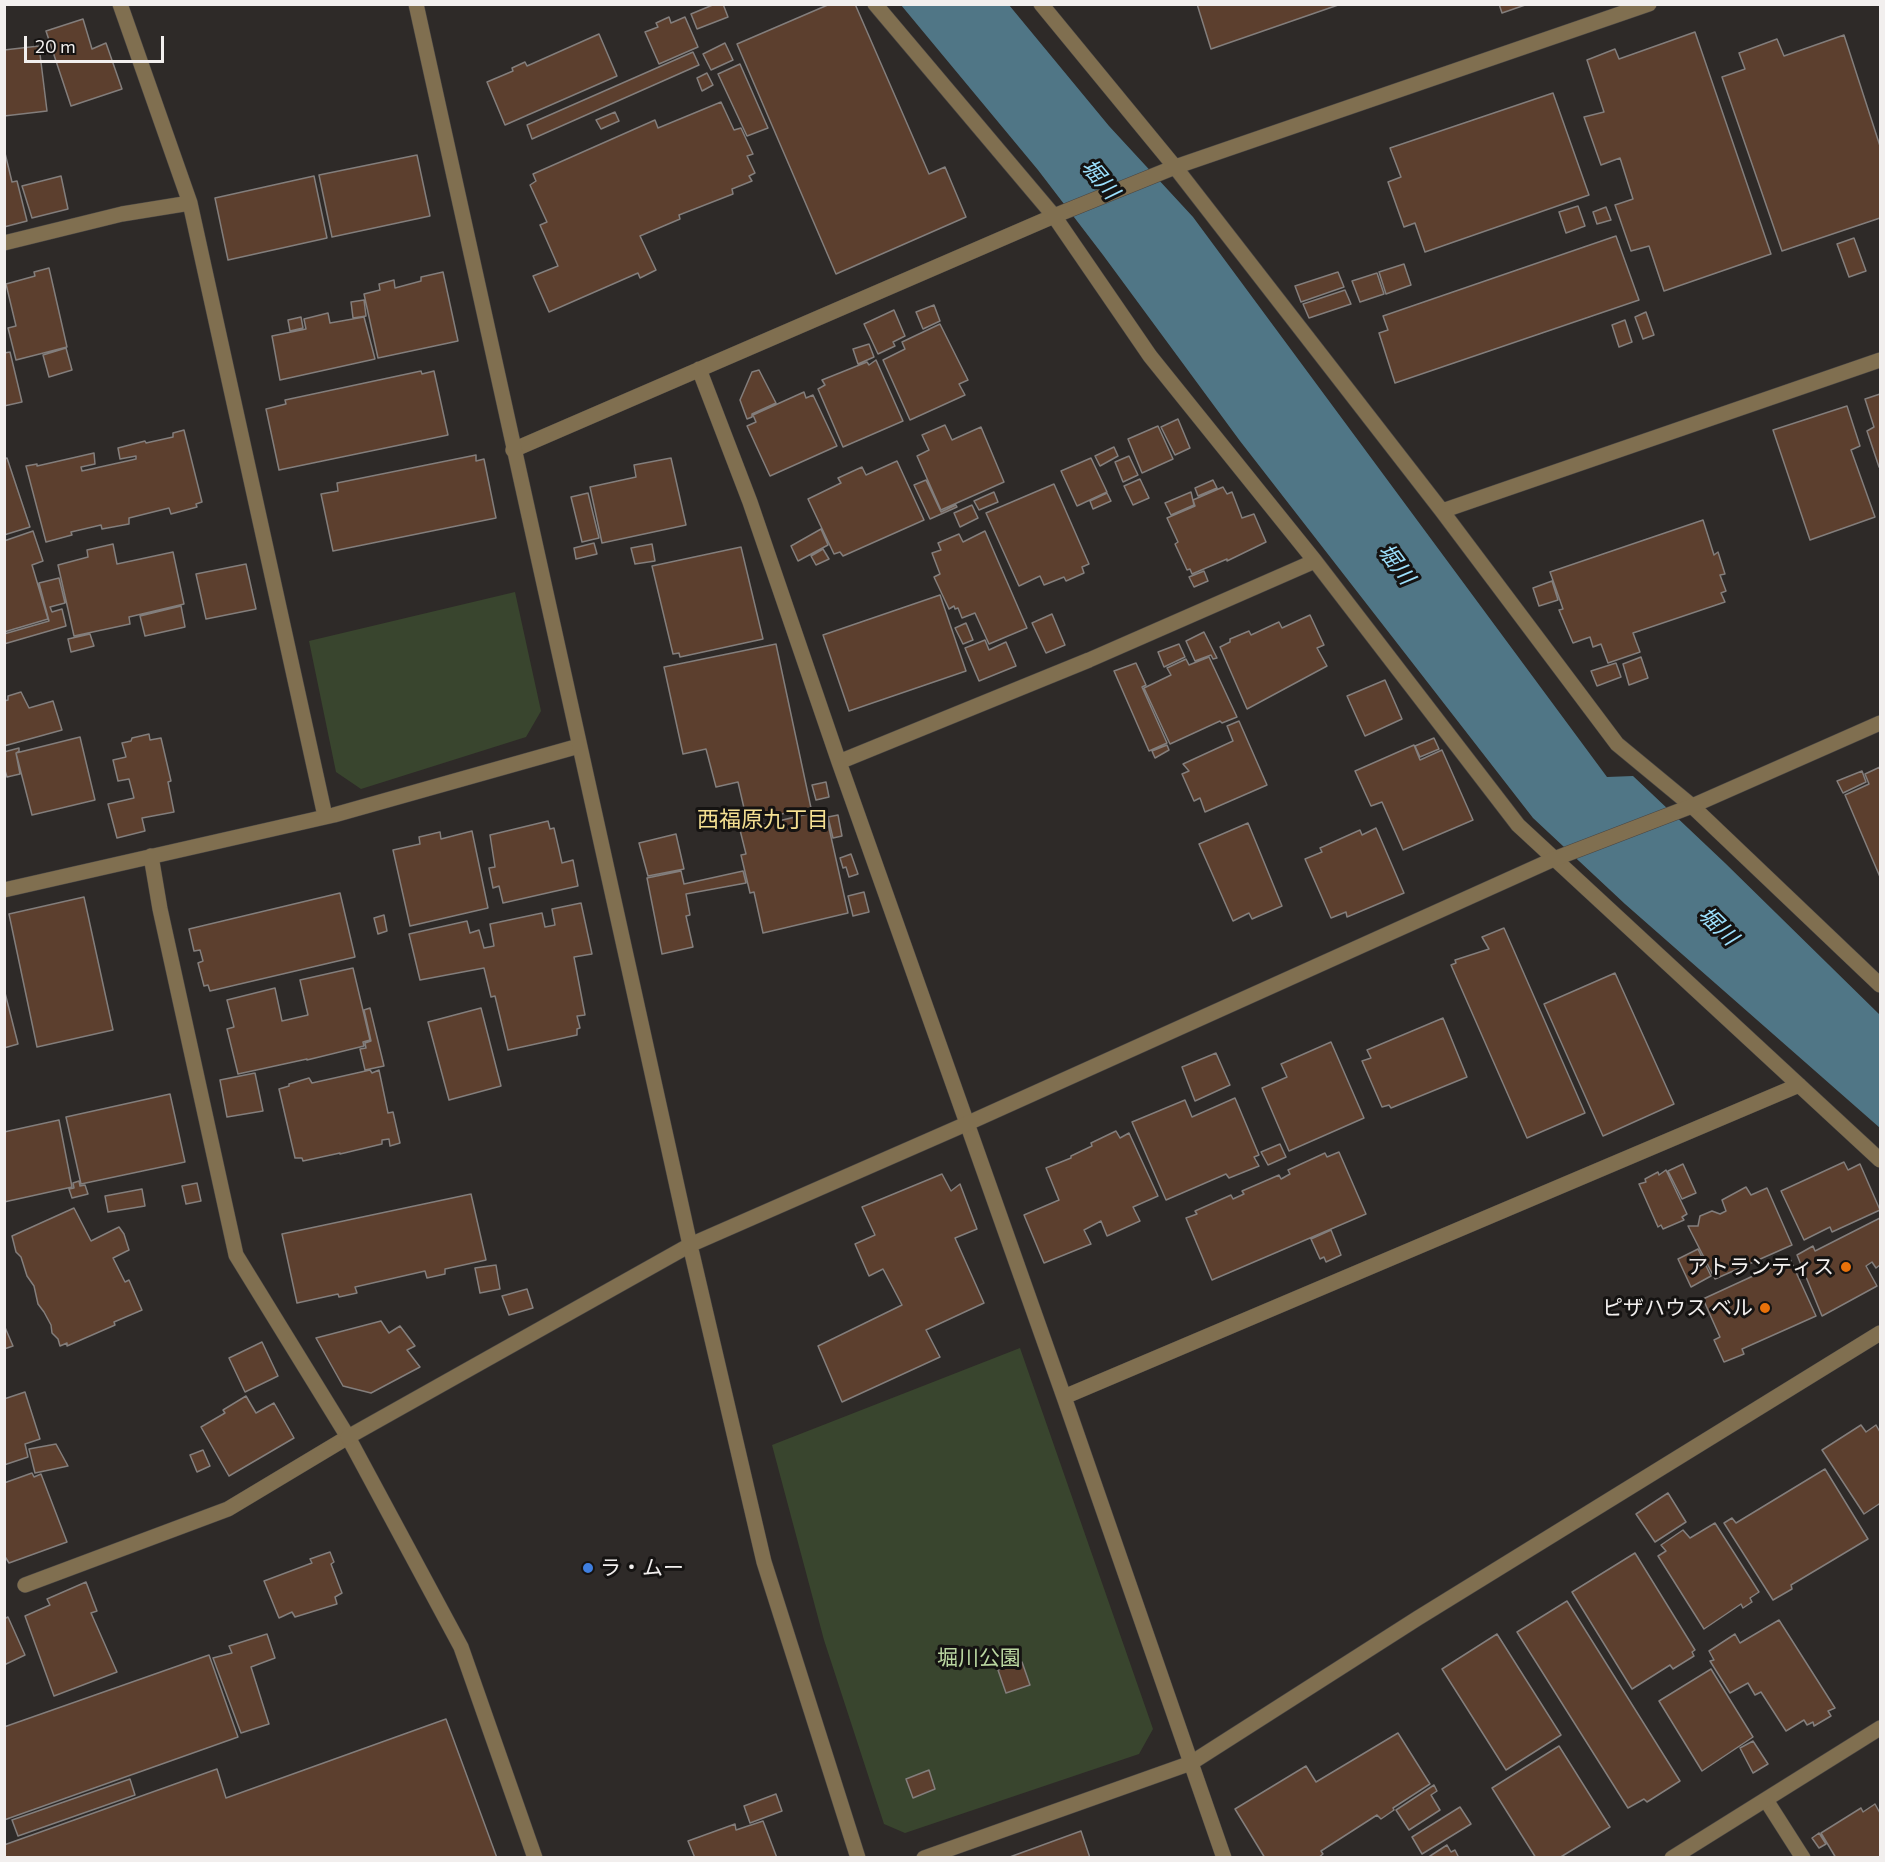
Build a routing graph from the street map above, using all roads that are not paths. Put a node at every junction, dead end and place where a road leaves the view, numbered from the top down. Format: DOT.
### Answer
graph roads {
  1 [pos="120,4"];
  2 [pos="416,4"];
  3 [pos="874,4"];
  4 [pos="1041,4"];
  5 [pos="1648,4"];
  6 [pos="1175,167"];
  7 [pos="190,203"];
  8 [pos="1054,216"];
  9 [pos="4,243"];
  10 [pos="1881,360"];
  11 [pos="699,369"];
  12 [pos="513,450"];
  13 [pos="1442,512"];
  14 [pos="1315,561"];
  15 [pos="1881,723"];
  16 [pos="579,746"];
  17 [pos="839,762"];
  18 [pos="1692,806"];
  19 [pos="325,816"];
  20 [pos="151,856"];
  21 [pos="1554,859"];
  22 [pos="4,890"];
  23 [pos="1881,985"];
  24 [pos="1799,1085"];
  25 [pos="966,1124"];
  26 [pos="1881,1160"];
  27 [pos="690,1245"];
  28 [pos="1881,1334"];
  29 [pos="1064,1397"];
  30 [pos="348,1437"];
  31 [pos="25,1585"];
  32 [pos="1881,1728"];
  33 [pos="1191,1762"];
  34 [pos="1766,1800"];
  35 [pos="535,1857"];
  36 [pos="858,1857"];
  37 [pos="924,1857"];
  38 [pos="1224,1857"];
  39 [pos="1672,1857"];
  40 [pos="1803,1857"];
  1 -- 7 [label="street"];
  2 -- 12 [label="street"];
  3 -- 8 [label="street"];
  4 -- 6 [label="street"];
  5 -- 6 [label="street"];
  6 -- 8 [label="street"];
  6 -- 13 [label="street"];
  7 -- 9 [label="street"];
  7 -- 19 [label="street"];
  8 -- 11 [label="street"];
  8 -- 14 [label="street"];
  10 -- 13 [label="street"];
  11 -- 12 [label="street"];
  11 -- 17 [label="street"];
  12 -- 16 [label="street"];
  13 -- 18 [label="street"];
  14 -- 17 [label="street"];
  14 -- 21 [label="street"];
  15 -- 18 [label="street"];
  16 -- 19 [label="street"];
  16 -- 27 [label="street"];
  17 -- 25 [label="street"];
  18 -- 21 [label="street"];
  18 -- 23 [label="street"];
  19 -- 20 [label="street"];
  20 -- 22 [label="street"];
  20 -- 30 [label="street"];
  21 -- 24 [label="street"];
  21 -- 25 [label="street"];
  24 -- 26 [label="street"];
  24 -- 29 [label="street"];
  25 -- 27 [label="street"];
  25 -- 29 [label="street"];
  27 -- 30 [label="street"];
  27 -- 36 [label="street"];
  28 -- 33 [label="street"];
  29 -- 33 [label="street"];
  30 -- 31 [label="street"];
  30 -- 35 [label="street"];
  32 -- 34 [label="street"];
  33 -- 37 [label="street"];
  33 -- 38 [label="street"];
  34 -- 39 [label="street"];
  34 -- 40 [label="street"];
}
